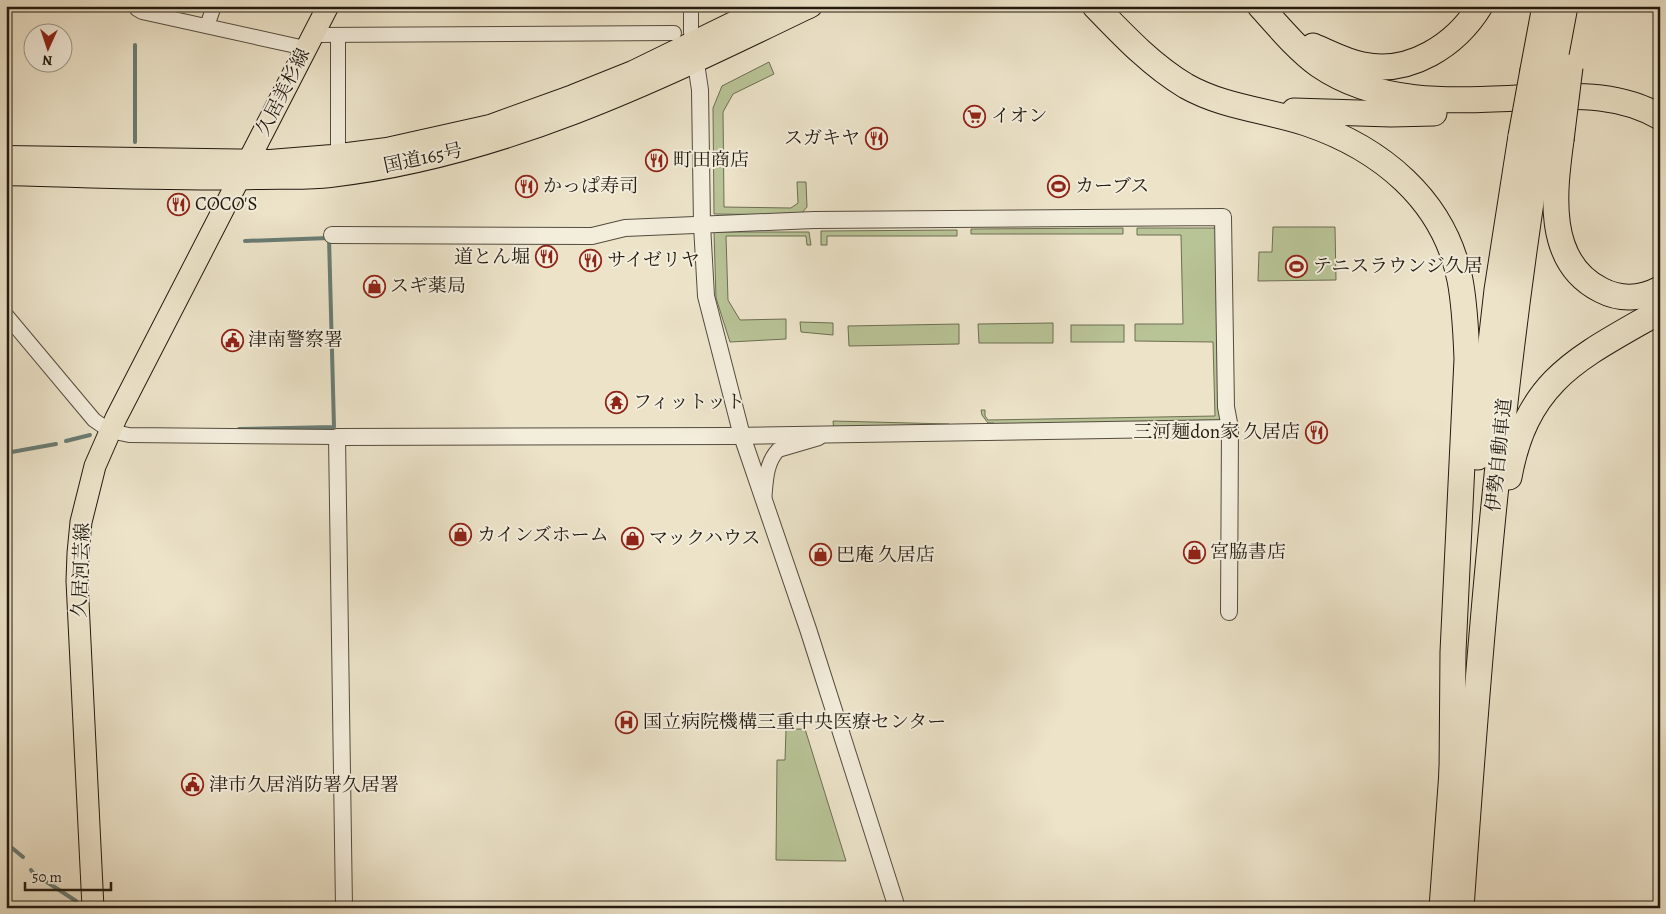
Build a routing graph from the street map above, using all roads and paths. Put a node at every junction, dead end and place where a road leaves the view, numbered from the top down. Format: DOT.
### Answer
graph roads {
  1 [pos="137,6"];
  2 [pos="214,6"];
  3 [pos="328,6"];
  4 [pos="691,6"];
  5 [pos="768,6"];
  6 [pos="811,6"];
  7 [pos="1095,6"];
  8 [pos="1260,6"];
  9 [pos="1480,6"];
  10 [pos="1545,6"];
  11 [pos="1565,6"];
  12 [pos="1579,6"];
  13 [pos="207,26"];
  14 [pos="1284,32"];
  15 [pos="338,36"];
  16 [pos="309,41"];
  17 [pos="688,46"];
  18 [pos="1552,69"];
  19 [pos="1262,110"];
  20 [pos="1660,117"];
  21 [pos="1660,133"];
  22 [pos="1541,137"];
  23 [pos="338,155"];
  24 [pos="6,157"];
  25 [pos="244,170"];
  26 [pos="6,174"];
  27 [pos="702,225"];
  28 [pos="332,235"];
  29 [pos="1660,289"];
  30 [pos="1660,311"];
  31 [pos="6,315"];
  32 [pos="1230,428"];
  33 [pos="110,430"];
  34 [pos="834,434"];
  35 [pos="742,436"];
  36 [pos="338,438"];
  37 [pos="764,501"];
  38 [pos="1229,612"];
  39 [pos="1461,775"];
  40 [pos="93,908"];
  41 [pos="344,908"];
  42 [pos="897,908"];
  43 [pos="1442,908"];
  44 [pos="1461,908"];
  1 -- 13 [label="street"];
  2 -- 13 [label="street"];
  3 -- 16 [label="main road, 久居美杉線"];
  4 -- 17 [label="street"];
  5 -- 17 [label="highway, 国道165号"];
  6 -- 17 [label="highway, 国道165号"];
  7 -- 19 [label="highway"];
  8 -- 14 [label="highway"];
  9 -- 14 [label="highway"];
  10 -- 18 [label="highway, 伊勢自動車道"];
  11 -- 18 [label="highway, 伊勢自動車道"];
  12 -- 18 [label="highway"];
  13 -- 16 [label="street"];
  14 -- 20 [label="highway"];
  15 -- 16 [label="street"];
  15 -- 17 [label="street"];
  15 -- 23 [label="street"];
  16 -- 25 [label="main road, 久居美杉線"];
  17 -- 23 [label="highway, 国道165号"];
  17 -- 25 [label="highway, 国道165号"];
  17 -- 27 [label="street"];
  18 -- 22 [label="highway, 伊勢自動車道, bridge"];
  19 -- 21 [label="highway"];
  19 -- 39 [label="highway"];
  22 -- 29 [label="highway"];
  22 -- 39 [label="highway, 伊勢自動車道"];
  23 -- 25 [label="highway, 国道165号"];
  24 -- 25 [label="highway, 国道165号"];
  25 -- 26 [label="highway, 国道165号"];
  25 -- 33 [label="main road, 久居河芸線"];
  27 -- 28 [label="street"];
  27 -- 32 [label="street"];
  27 -- 35 [label="street"];
  30 -- 39 [label="highway"];
  31 -- 33 [label="street"];
  32 -- 34 [label="street"];
  32 -- 38 [label="street"];
  33 -- 36 [label="street"];
  33 -- 40 [label="main road, 久居河芸線"];
  34 -- 35 [label="street"];
  34 -- 37 [label="street"];
  35 -- 36 [label="street"];
  35 -- 37 [label="street"];
  36 -- 41 [label="street"];
  37 -- 42 [label="street"];
  39 -- 43 [label="highway, 伊勢自動車道"];
  39 -- 44 [label="highway, 伊勢自動車道"];
}
